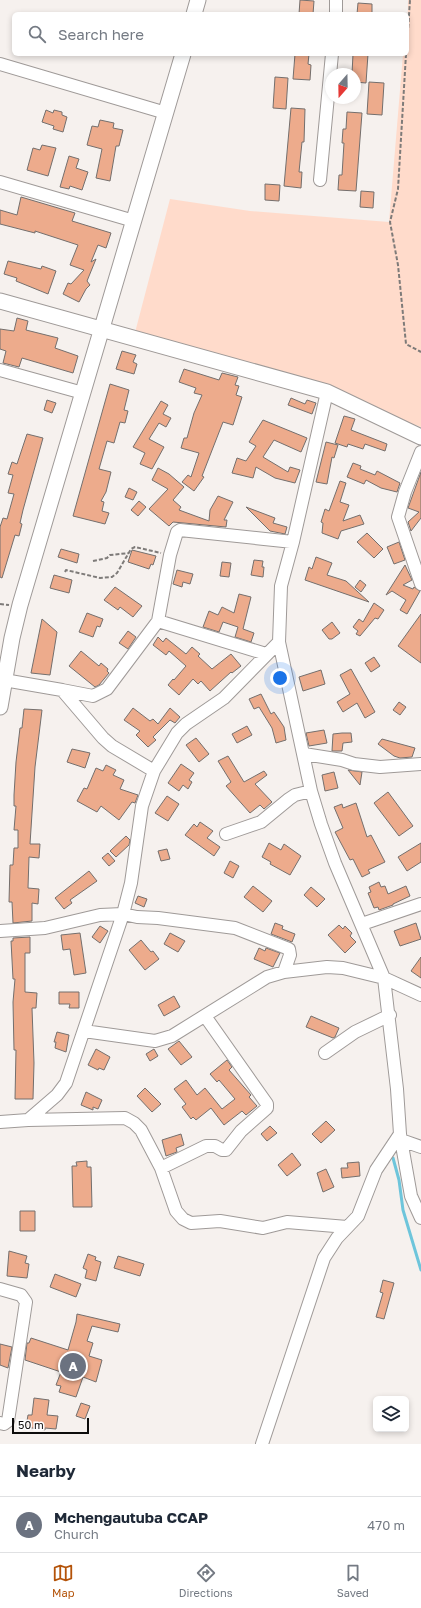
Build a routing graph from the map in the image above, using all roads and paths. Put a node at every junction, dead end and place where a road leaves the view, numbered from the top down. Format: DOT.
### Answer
graph roads {
  1 [pos="198,0"];
  2 [pos="336,0"];
  3 [pos="410,0"];
  4 [pos="195,12"];
  5 [pos="336,12"];
  6 [pos="409,15"];
  7 [pos="182,56"];
  8 [pos="332,56"];
  9 [pos="406,56"];
  10 [pos="0,64"];
  11 [pos="166,113"];
  12 [pos="320,180"];
  13 [pos="0,182"];
  14 [pos="134,221"];
  15 [pos="0,301"];
  16 [pos="101,329"];
  17 [pos="421,352"];
  18 [pos="0,370"];
  19 [pos="326,392"];
  20 [pos="83,393"];
  21 [pos="421,437"];
  22 [pos="421,452"];
  23 [pos="293,542"];
  24 [pos="129,553"];
  25 [pos="170,555"];
  26 [pos="93,561"];
  27 [pos="65,572"];
  28 [pos="421,584"];
  29 [pos="158,621"];
  30 [pos="279,642"];
  31 [pos="266,654"];
  32 [pos="4,680"];
  33 [pos="62,690"];
  34 [pos="0,707"];
  35 [pos="304,754"];
  36 [pos="421,764"];
  37 [pos="154,771"];
  38 [pos="311,790"];
  39 [pos="226,834"];
  40 [pos="421,904"];
  41 [pos="122,914"];
  42 [pos="362,924"];
  43 [pos="0,931"];
  44 [pos="284,972"];
  45 [pos="384,978"];
  46 [pos="421,995"];
  47 [pos="390,1015"];
  48 [pos="205,1016"];
  49 [pos="84,1031"];
  50 [pos="325,1053"];
  51 [pos="28,1120"];
  52 [pos="0,1122"];
  53 [pos="400,1137"];
  54 [pos="421,1147"];
  55 [pos="161,1168"];
  56 [pos="421,1218"];
  57 [pos="347,1227"];
  58 [pos="0,1289"];
  59 [pos="0,1423"];
  60 [pos="262,1444"];
  1 -- 4 [label="street"];
  2 -- 5 [label="street"];
  3 -- 6 [label="path"];
  7 -- 11 [label="street"];
  8 -- 12 [label="street"];
  9 -- 17 [label="path"];
  10 -- 11 [label="street"];
  11 -- 14 [label="street"];
  13 -- 14 [label="street"];
  14 -- 16 [label="street"];
  15 -- 16 [label="street"];
  16 -- 19 [label="street"];
  16 -- 20 [label="street"];
  18 -- 20 [label="street"];
  19 -- 21 [label="street"];
  19 -- 23 [label="street"];
  20 -- 32 [label="street"];
  22 -- 28 [label="street"];
  23 -- 25 [label="street"];
  23 -- 30 [label="street"];
  24 -- 25 [label="path"];
  24 -- 26 [label="path"];
  24 -- 27 [label="path"];
  25 -- 29 [label="street"];
  29 -- 31 [label="street"];
  29 -- 33 [label="street"];
  30 -- 31 [label="street"];
  30 -- 35 [label="street"];
  31 -- 37 [label="street"];
  32 -- 33 [label="street"];
  32 -- 34 [label="street"];
  33 -- 37 [label="street"];
  35 -- 36 [label="street"];
  35 -- 38 [label="street"];
  37 -- 41 [label="street"];
  38 -- 39 [label="street"];
  38 -- 42 [label="street"];
  40 -- 42 [label="street"];
  41 -- 43 [label="street"];
  41 -- 44 [label="street"];
  41 -- 49 [label="street"];
  42 -- 45 [label="street"];
  44 -- 45 [label="street"];
  44 -- 48 [label="street"];
  45 -- 46 [label="street"];
  45 -- 47 [label="street"];
  47 -- 50 [label="street"];
  47 -- 53 [label="street"];
  48 -- 49 [label="street"];
  48 -- 55 [label="street"];
  49 -- 51 [label="street"];
  51 -- 52 [label="street"];
  51 -- 55 [label="street"];
  53 -- 54 [label="street"];
  53 -- 56 [label="street"];
  53 -- 57 [label="street"];
  55 -- 57 [label="street"];
  57 -- 60 [label="street"];
  58 -- 59 [label="street"];
}
